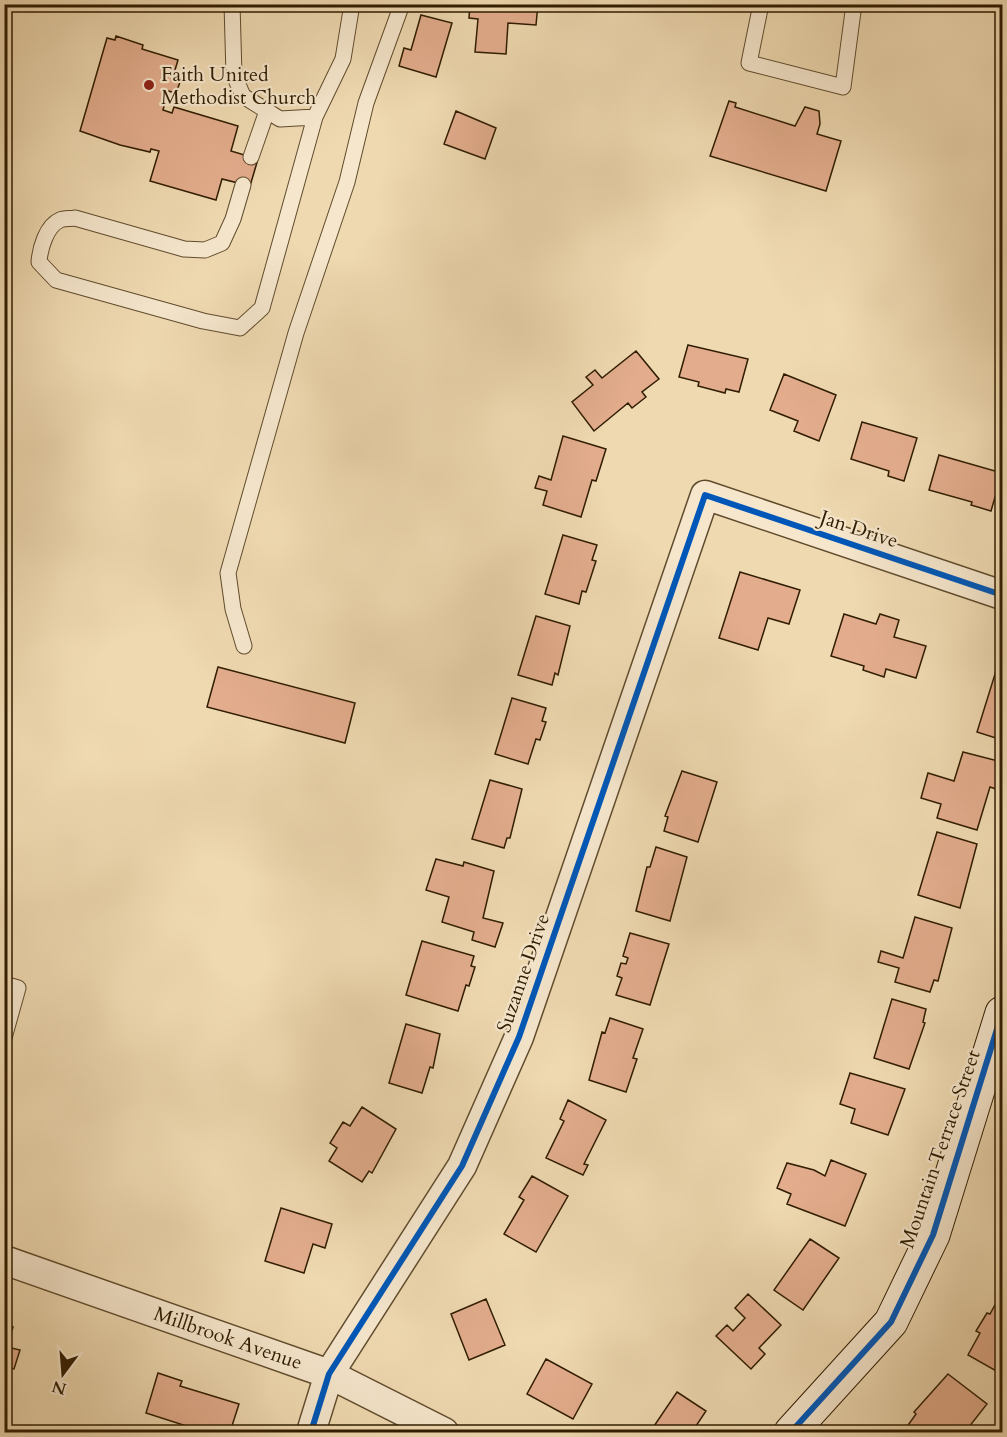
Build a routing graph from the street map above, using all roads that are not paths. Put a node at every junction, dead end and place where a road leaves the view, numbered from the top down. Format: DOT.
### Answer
graph roads {
  1 [pos="232,4"];
  2 [pos="352,4"];
  3 [pos="402,4"];
  4 [pos="761,4"];
  5 [pos="854,4"];
  6 [pos="267,111"];
  7 [pos="315,117"];
  8 [pos="251,157"];
  9 [pos="243,185"];
  10 [pos="705,495"];
  11 [pos="1002,595"];
  12 [pos="244,646"];
  13 [pos="4,984"];
  14 [pos="1002,1013"];
  15 [pos="4,1038"];
  16 [pos="4,1260"];
  17 [pos="329,1374"];
  18 [pos="311,1432"];
  19 [pos="444,1432"];
  20 [pos="791,1432"];
  1 -- 6 [label="lane"];
  2 -- 7 [label="lane"];
  3 -- 12 [label="lane"];
  4 -- 5 [label="lane"];
  6 -- 7 [label="lane"];
  6 -- 8 [label="lane"];
  7 -- 9 [label="lane"];
  10 -- 11 [label="street, Jan Drive"];
  10 -- 17 [label="street, Suzanne Drive"];
  13 -- 15 [label="lane"];
  14 -- 20 [label="street, Mountain Terrace Street"];
  16 -- 17 [label="street, Millbrook Avenue"];
  17 -- 18 [label="street, Suzanne Drive"];
  17 -- 19 [label="street, Millbrook Avenue"];
}
